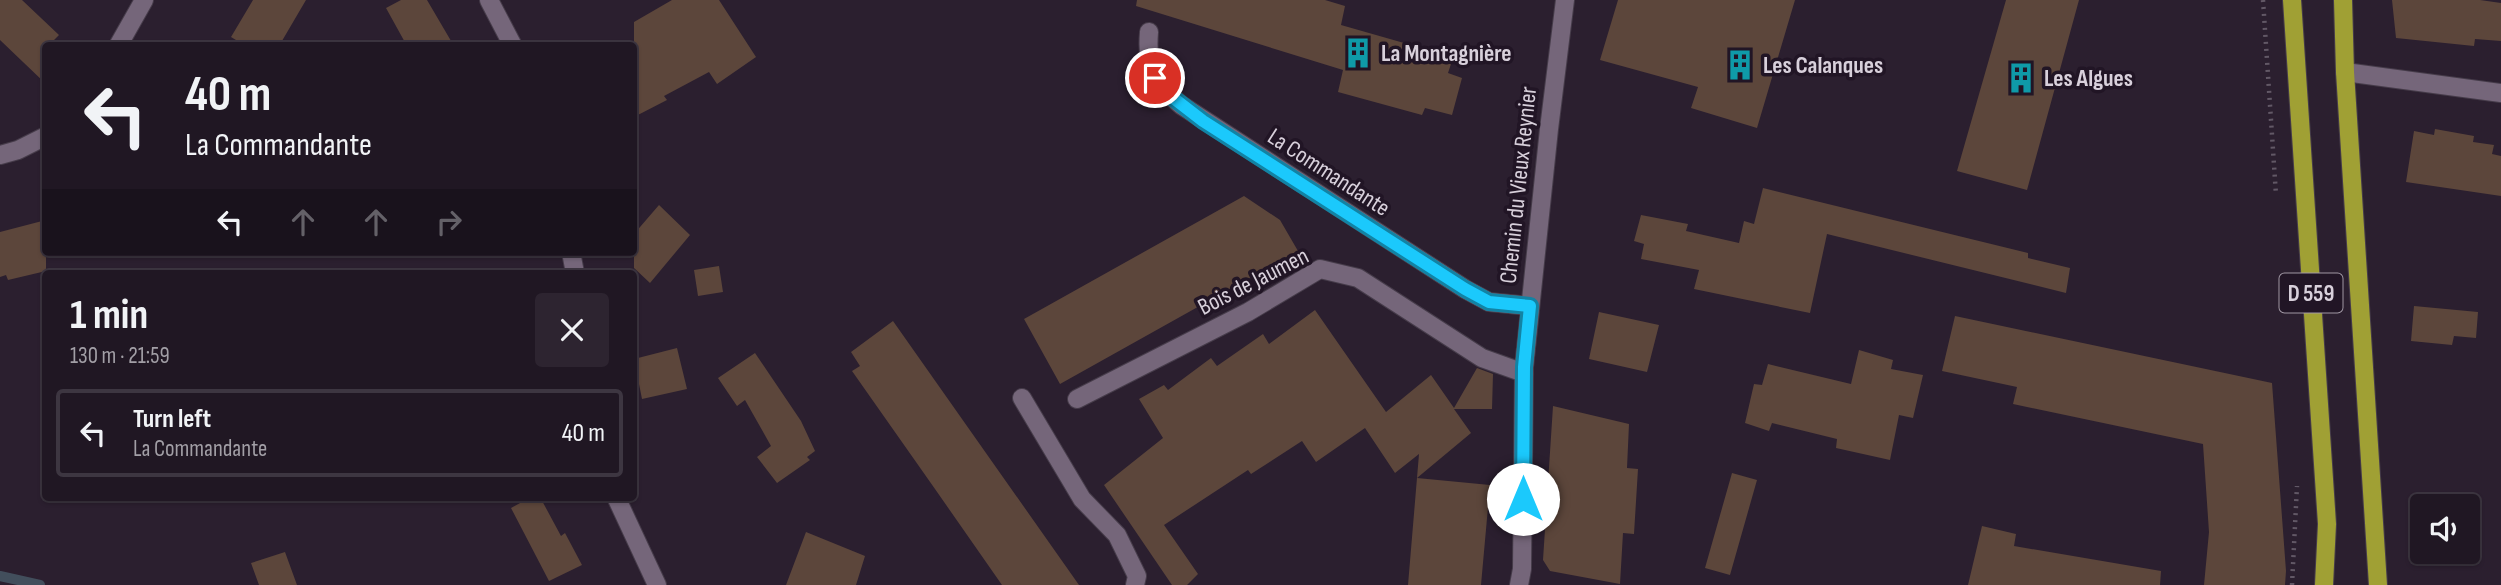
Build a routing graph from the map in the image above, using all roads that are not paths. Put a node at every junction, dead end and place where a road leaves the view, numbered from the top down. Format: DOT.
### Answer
graph roads {
  1 [pos="144,0"];
  2 [pos="489,0"];
  3 [pos="1565,0"];
  4 [pos="2292,0"];
  5 [pos="2343,0"];
  6 [pos="1149,32"];
  7 [pos="120,42"];
  8 [pos="511,42"];
  9 [pos="2345,72"];
  10 [pos="2501,93"];
  11 [pos="42,138"];
  12 [pos="0,155"];
  13 [pos="1530,306"];
  14 [pos="1524,373"];
  15 [pos="1022,398"];
  16 [pos="1077,399"];
  17 [pos="618,501"];
  18 [pos="657,585"];
  19 [pos="1135,585"];
  20 [pos="1519,585"];
  21 [pos="2324,585"];
  22 [pos="2378,585"];
  1 -- 7 [label="street"];
  2 -- 8 [label="street"];
  3 -- 13 [label="street, Chemin du Vieux Reynier"];
  4 -- 21 [label="main road, D 559"];
  5 -- 9 [label="main road, D 559"];
  6 -- 13 [label="street, La Commandante"];
  9 -- 10 [label="street"];
  9 -- 22 [label="main road, D 559"];
  11 -- 12 [label="street"];
  13 -- 14 [label="street, Chemin du Vieux Reynier"];
  14 -- 16 [label="street, Bois de Jaumen"];
  14 -- 20 [label="street, Chemin du Vieux Reynier"];
  15 -- 19 [label="street"];
  17 -- 18 [label="street"];
}
